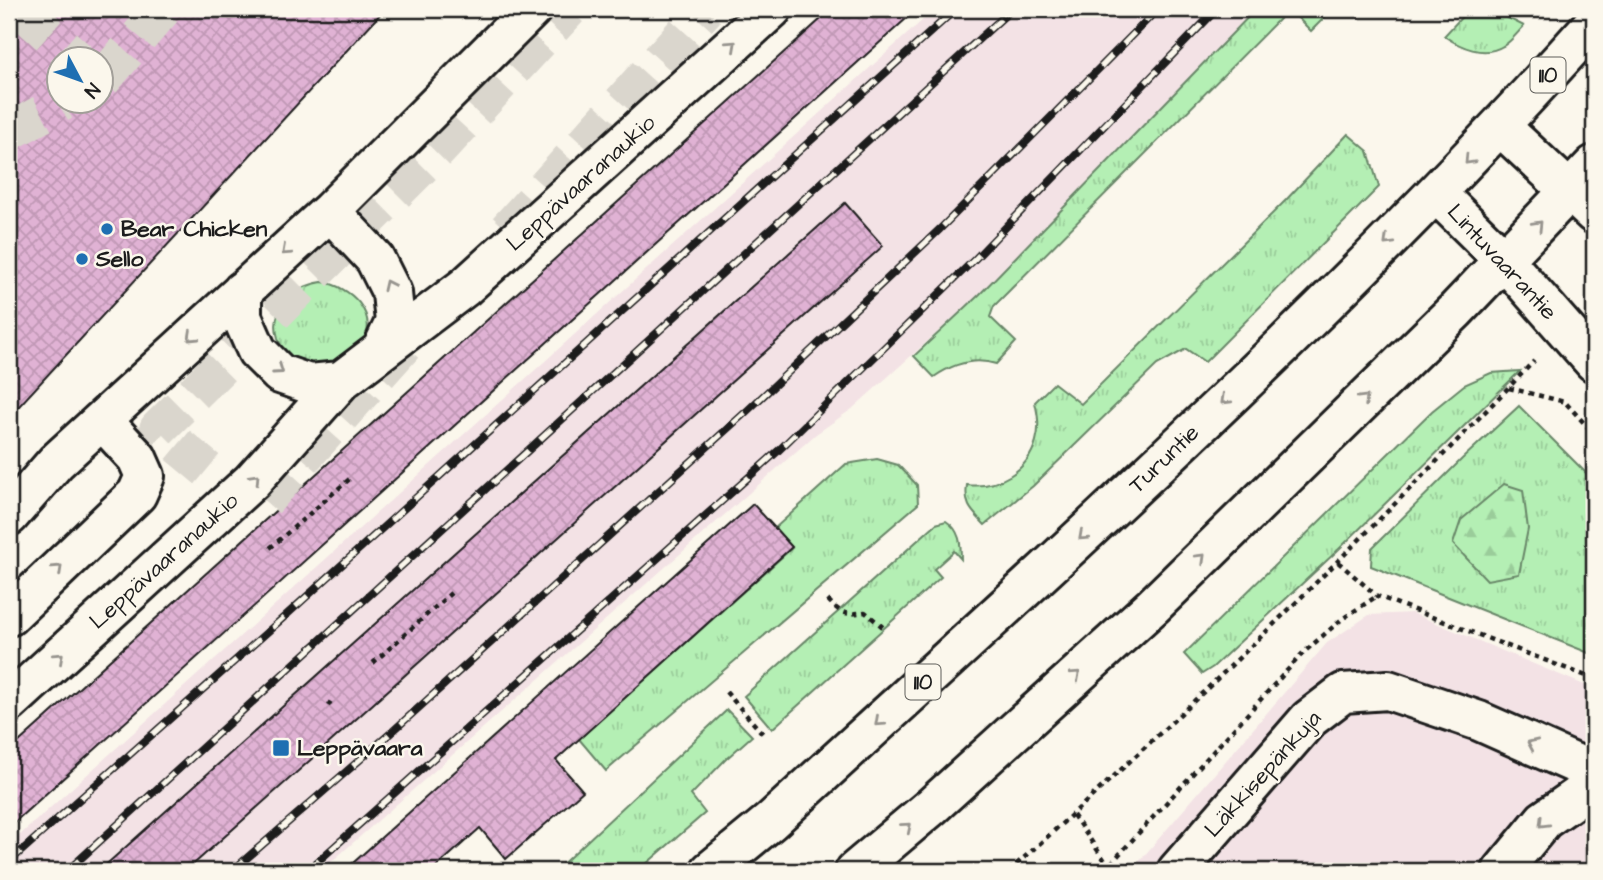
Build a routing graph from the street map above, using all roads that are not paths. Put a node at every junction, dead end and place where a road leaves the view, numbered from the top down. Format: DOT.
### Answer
graph roads {
  1 [pos="532,9"];
  2 [pos="772,9"];
  3 [pos="1594,23"];
  4 [pos="1500,126"];
  5 [pos="1587,190"];
  6 [pos="1437,194"];
  7 [pos="330,211"];
  8 [pos="1504,260"];
  9 [pos="242,291"];
  10 [pos="382,349"];
  11 [pos="1594,362"];
  12 [pos="341,381"];
  13 [pos="102,420"];
  14 [pos="9,516"];
  15 [pos="9,616"];
  16 [pos="9,703"];
  17 [pos="1594,772"];
  18 [pos="1594,785"];
  19 [pos="710,871"];
  20 [pos="855,871"];
  21 [pos="1177,871"];
  22 [pos="1502,871"];
  1 -- 7 [label="street"];
  10 -- 2 [label="street, Leppävaaranaukio, one-way"];
  3 -- 4 [label="street, Turuntie / 110"];
  4 -- 5 [label="street"];
  4 -- 6 [label="street, Turuntie / 110, one-way"];
  8 -- 5 [label="street, one-way"];
  6 -- 8 [label="street, Lintuvaarantie"];
  6 -- 19 [label="street, Turuntie / 110, one-way"];
  7 -- 9 [label="street, one-way"];
  10 -- 7 [label="street, one-way"];
  8 -- 11 [label="street, Lintuvaarantie"];
  20 -- 8 [label="street, one-way"];
  9 -- 12 [label="street, one-way"];
  9 -- 13 [label="street, one-way"];
  10 -- 12 [label="street, Leppävaaranaukio"];
  16 -- 12 [label="street, Leppävaaranaukio, one-way"];
  13 -- 14 [label="street"];
  15 -- 13 [label="street, one-way"];
  17 -- 21 [label="street, Läkkisepänkuja, one-way"];
  18 -- 22 [label="street, one-way"];
}
